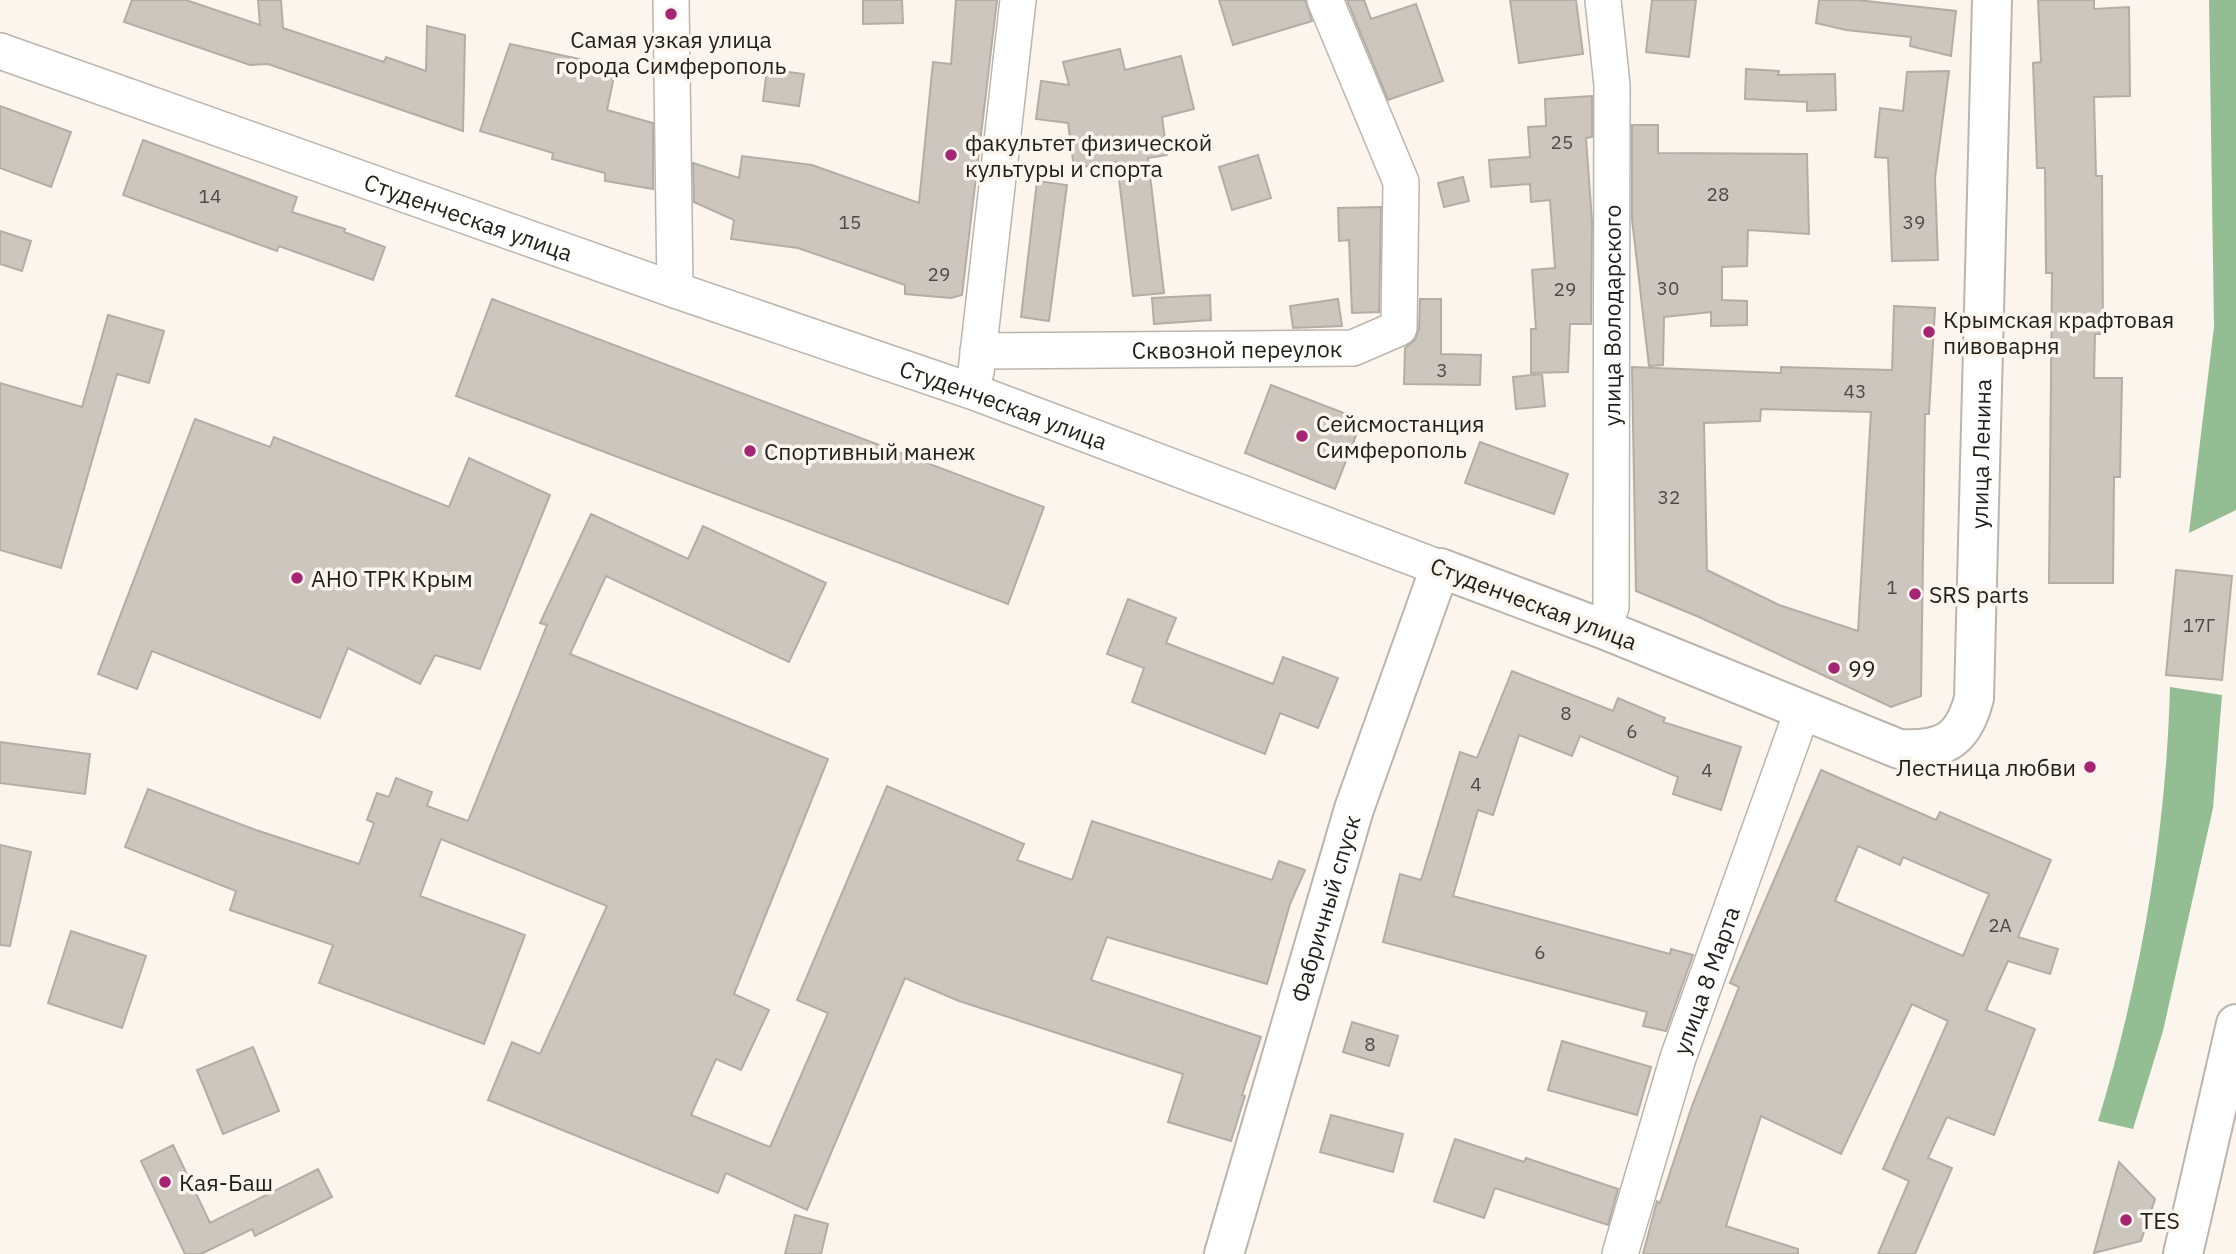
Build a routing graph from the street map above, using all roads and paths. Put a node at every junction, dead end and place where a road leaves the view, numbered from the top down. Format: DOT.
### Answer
graph roads {
  1 [pos="671,0"];
  2 [pos="1018,0"];
  3 [pos="1325,0"];
  4 [pos="1603,0"];
  5 [pos="1992,0"];
  6 [pos="0,51"];
  7 [pos="675,290"];
  8 [pos="978,351"];
  9 [pos="974,392"];
  10 [pos="1440,568"];
  11 [pos="1603,629"];
  12 [pos="1974,698"];
  13 [pos="1803,709"];
  14 [pos="2236,1024"];
  15 [pos="1224,1254"];
  16 [pos="1620,1254"];
  17 [pos="2183,1254"];
  1 -- 7 [label="street"];
  2 -- 8 [label="street"];
  3 -- 8 [label="street, Сквозной переулок"];
  4 -- 11 [label="street, улица Володарского"];
  5 -- 12 [label="main road, улица Ленина"];
  6 -- 7 [label="street, Студенческая улица"];
  7 -- 9 [label="street, Студенческая улица"];
  8 -- 9 [label="street"];
  9 -- 10 [label="street, Студенческая улица"];
  10 -- 11 [label="main road, Студенческая улица"];
  10 -- 15 [label="main road, Фабричный спуск"];
  11 -- 13 [label="main road, Студенческая улица"];
  12 -- 13 [label="main road, Студенческая улица"];
  13 -- 16 [label="street, улица 8 Марта"];
  14 -- 17 [label="main road"];
}
